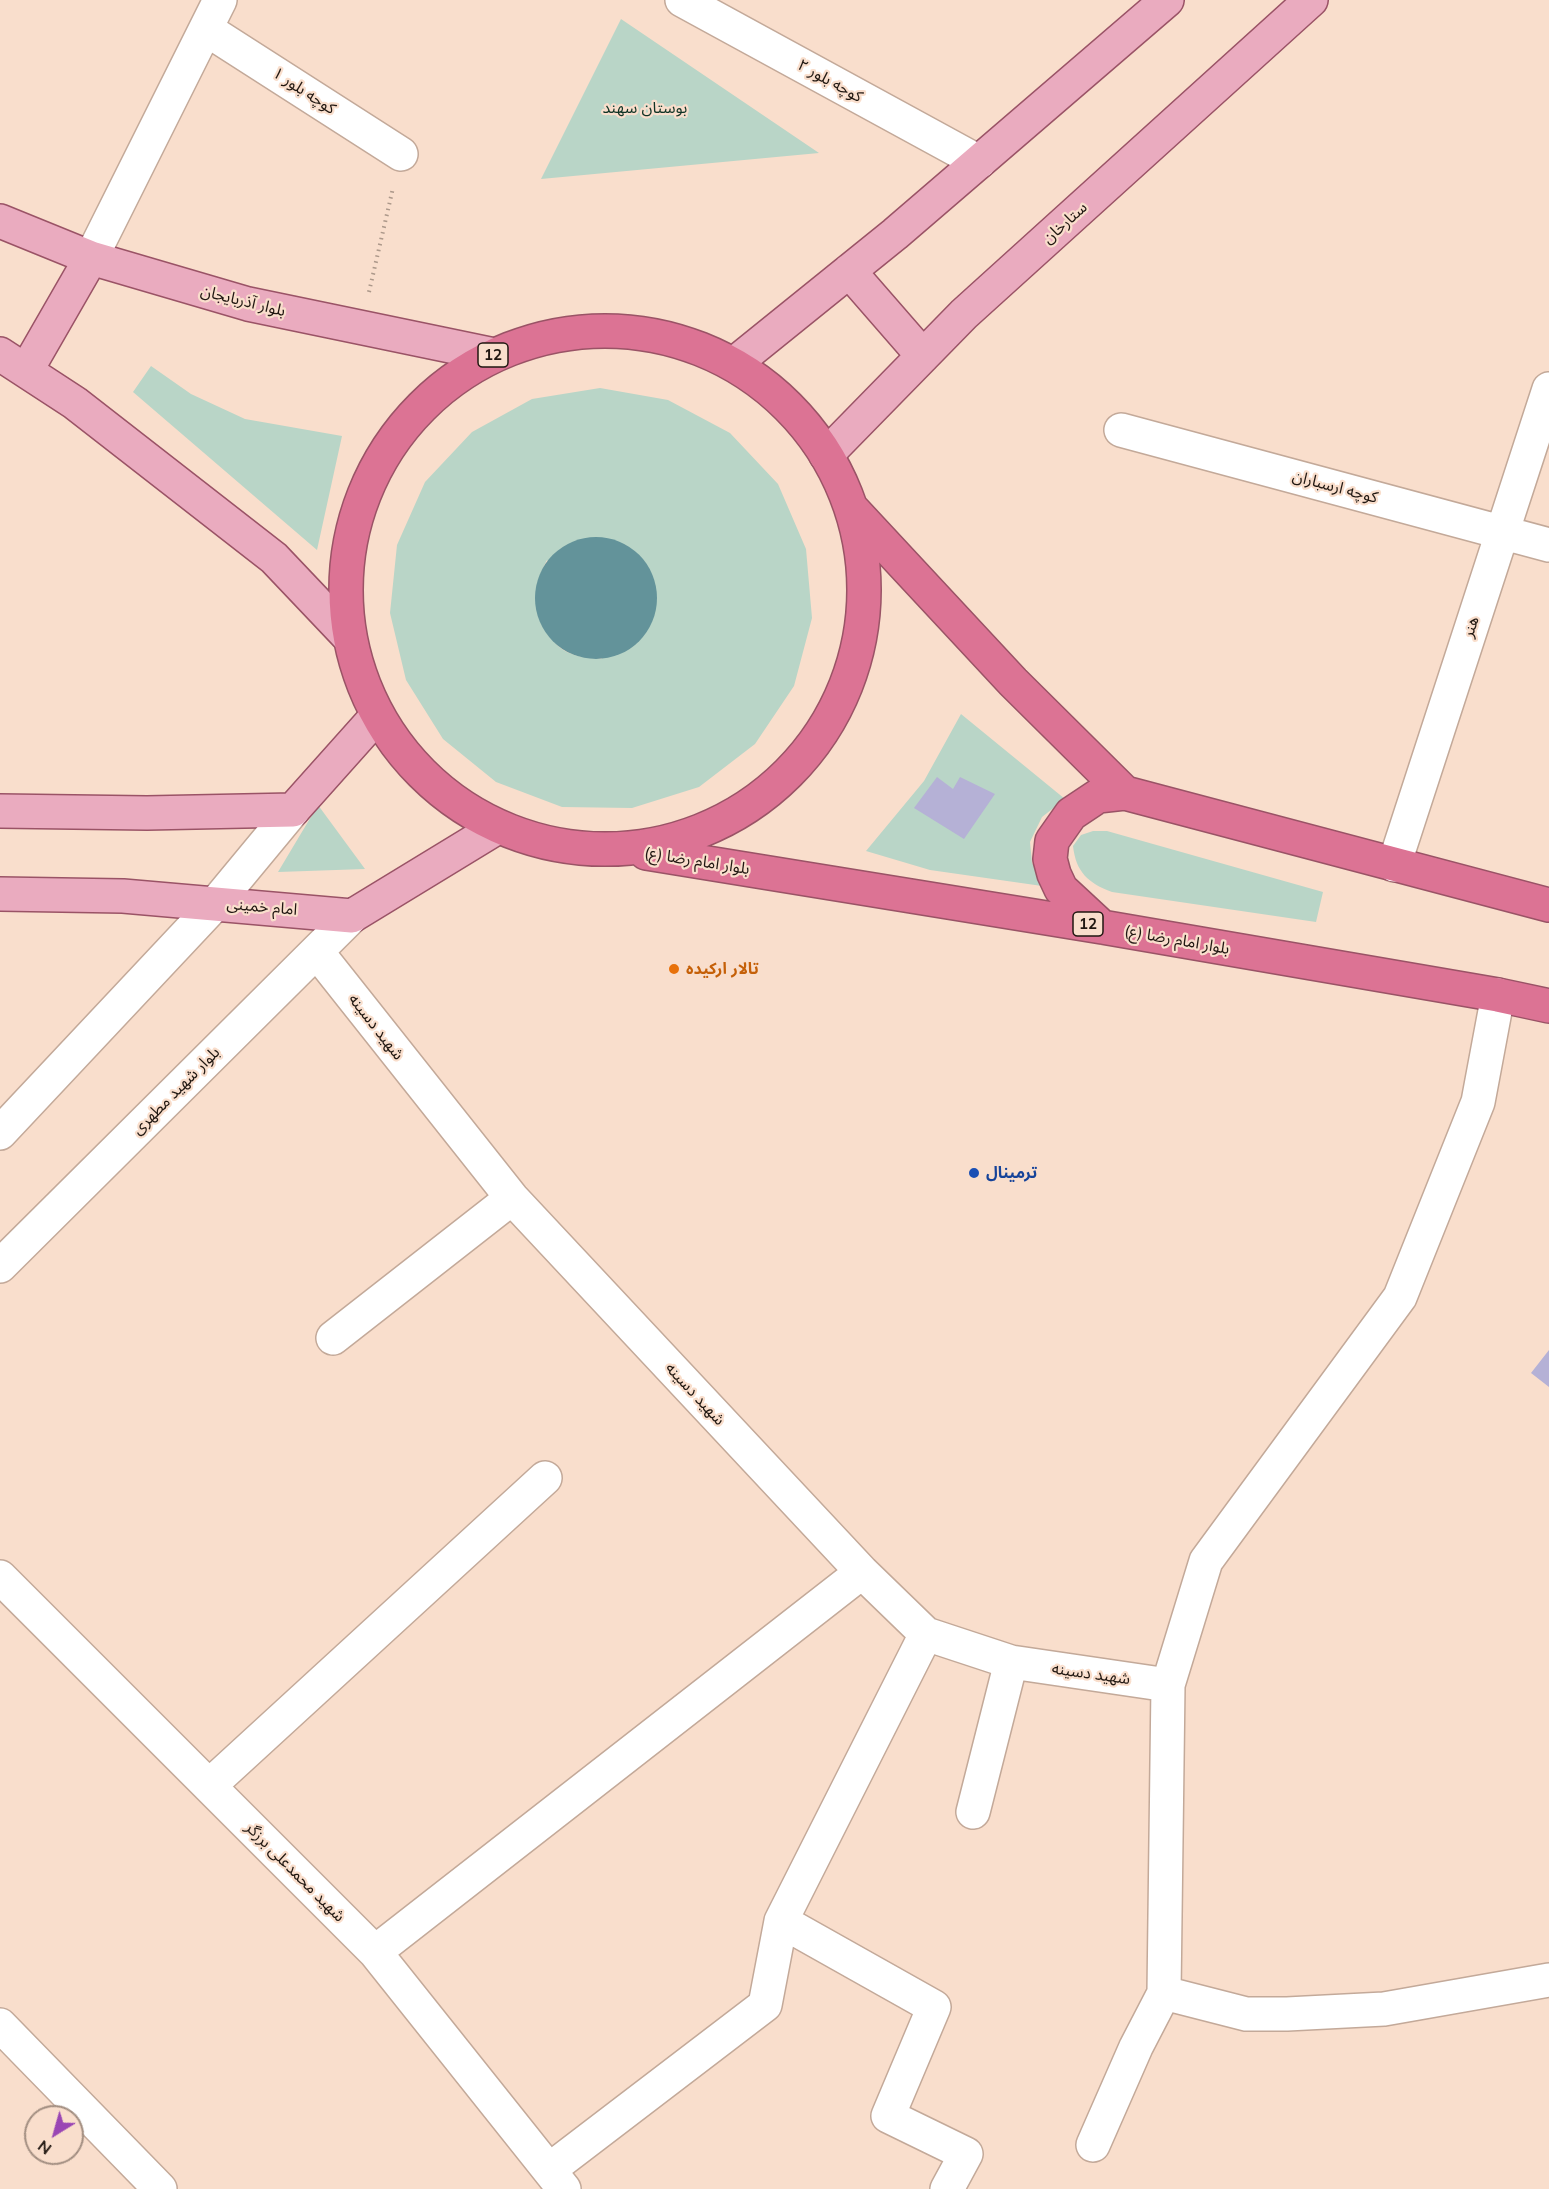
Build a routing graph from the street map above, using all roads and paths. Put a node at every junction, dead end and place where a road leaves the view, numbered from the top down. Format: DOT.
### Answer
graph roads {
  1 [pos="220,0"];
  2 [pos="682,0"];
  3 [pos="1167,0"];
  4 [pos="1311,0"];
  5 [pos="206,29"];
  6 [pos="401,154"];
  7 [pos="979,162"];
  8 [pos="0,221"];
  9 [pos="91,258"];
  10 [pos="849,271"];
  11 [pos="361,328"];
  12 [pos="494,355"];
  13 [pos="923,356"];
  14 [pos="13,362"];
  15 [pos="734,364"];
  16 [pos="1549,388"];
  17 [pos="1121,430"];
  18 [pos="826,455"];
  19 [pos="852,508"];
  20 [pos="1502,532"];
  21 [pos="1549,545"];
  22 [pos="349,637"];
  23 [pos="377,716"];
  24 [pos="1125,793"];
  25 [pos="293,810"];
  26 [pos="0,811"];
  27 [pos="498,827"];
  28 [pos="626,849"];
  29 [pos="1394,865"];
  30 [pos="0,894"];
  31 [pos="216,903"];
  32 [pos="1549,905"];
  33 [pos="352,916"];
  34 [pos="1102,927"];
  35 [pos="317,952"];
  36 [pos="1498,995"];
  37 [pos="1549,1006"];
  38 [pos="0,1133"];
  39 [pos="512,1198"];
  40 [pos="0,1266"];
  41 [pos="333,1338"];
  42 [pos="545,1478"];
  43 [pos="862,1572"];
  44 [pos="0,1577"];
  45 [pos="926,1634"];
  46 [pos="1011,1662"];
  47 [pos="1168,1685"];
  48 [pos="209,1786"];
  49 [pos="973,1812"];
  50 [pos="781,1921"];
  51 [pos="375,1952"];
  52 [pos="1549,1980"];
  53 [pos="1164,1993"];
  54 [pos="0,2025"];
  55 [pos="1093,2145"];
  56 [pos="557,2179"];
  57 [pos="156,2188"];
  58 [pos="947,2189"];
  1 -- 5 [label="street"];
  2 -- 7 [label="street, کوچه بلور ۲"];
  3 -- 7 [label="main road"];
  4 -- 13 [label="main road, ستارخان"];
  5 -- 6 [label="street, کوچه بلور ۱"];
  5 -- 9 [label="street"];
  6 -- 11 [label="path"];
  7 -- 10 [label="main road"];
  8 -- 9 [label="main road, بلوار آذربایجان / 12"];
  9 -- 11 [label="main road, بلوار آذربایجان / 12"];
  9 -- 14 [label="main road"];
  10 -- 13 [label="main road"];
  10 -- 15 [label="main road"];
  11 -- 12 [label="main road, بلوار آذربایجان / 12"];
  12 -- 15 [label="highway, 12"];
  12 -- 22 [label="highway, 12"];
  13 -- 18 [label="main road, ستارخان"];
  14 -- 22 [label="main road, 12"];
  15 -- 18 [label="highway, 12"];
  16 -- 20 [label="street, هنر"];
  17 -- 20 [label="street, کوچه ارسباران"];
  18 -- 19 [label="highway, 12"];
  19 -- 24 [label="highway, 12"];
  19 -- 28 [label="highway, 12"];
  20 -- 21 [label="street, کوچه ارسباران"];
  20 -- 29 [label="street, هنر"];
  22 -- 23 [label="highway, 12"];
  23 -- 25 [label="main road"];
  23 -- 27 [label="highway, 12"];
  24 -- 29 [label="highway, 12"];
  24 -- 34 [label="highway"];
  25 -- 26 [label="main road"];
  25 -- 31 [label="street"];
  27 -- 28 [label="highway, 12"];
  27 -- 33 [label="main road"];
  28 -- 34 [label="highway, بلوار امام رضا (ع) / 12"];
  29 -- 32 [label="highway, 12"];
  30 -- 31 [label="main road, امام خمینی"];
  31 -- 33 [label="main road, امام خمینی"];
  31 -- 38 [label="street"];
  33 -- 35 [label="street, بلوار شهید مطهری"];
  34 -- 36 [label="highway, بلوار امام رضا (ع) / 12"];
  35 -- 39 [label="street, شهید دسینه"];
  35 -- 40 [label="street, بلوار شهید مطهری"];
  36 -- 37 [label="highway, بلوار امام رضا (ع) / 12"];
  36 -- 47 [label="street"];
  39 -- 41 [label="street"];
  39 -- 43 [label="street, شهید دسینه"];
  42 -- 48 [label="street"];
  43 -- 45 [label="street, شهید دسینه"];
  43 -- 51 [label="street"];
  44 -- 48 [label="street, شهید محمدعلی برزگر"];
  45 -- 46 [label="street, شهید دسینه"];
  45 -- 50 [label="street"];
  46 -- 47 [label="street, شهید دسینه"];
  46 -- 49 [label="street"];
  47 -- 53 [label="street"];
  48 -- 51 [label="street, شهید محمدعلی برزگر"];
  50 -- 56 [label="street"];
  50 -- 58 [label="street"];
  51 -- 56 [label="street, شهید محمدعلی برزگر"];
  52 -- 53 [label="street"];
  53 -- 55 [label="street"];
  54 -- 57 [label="street"];
}
